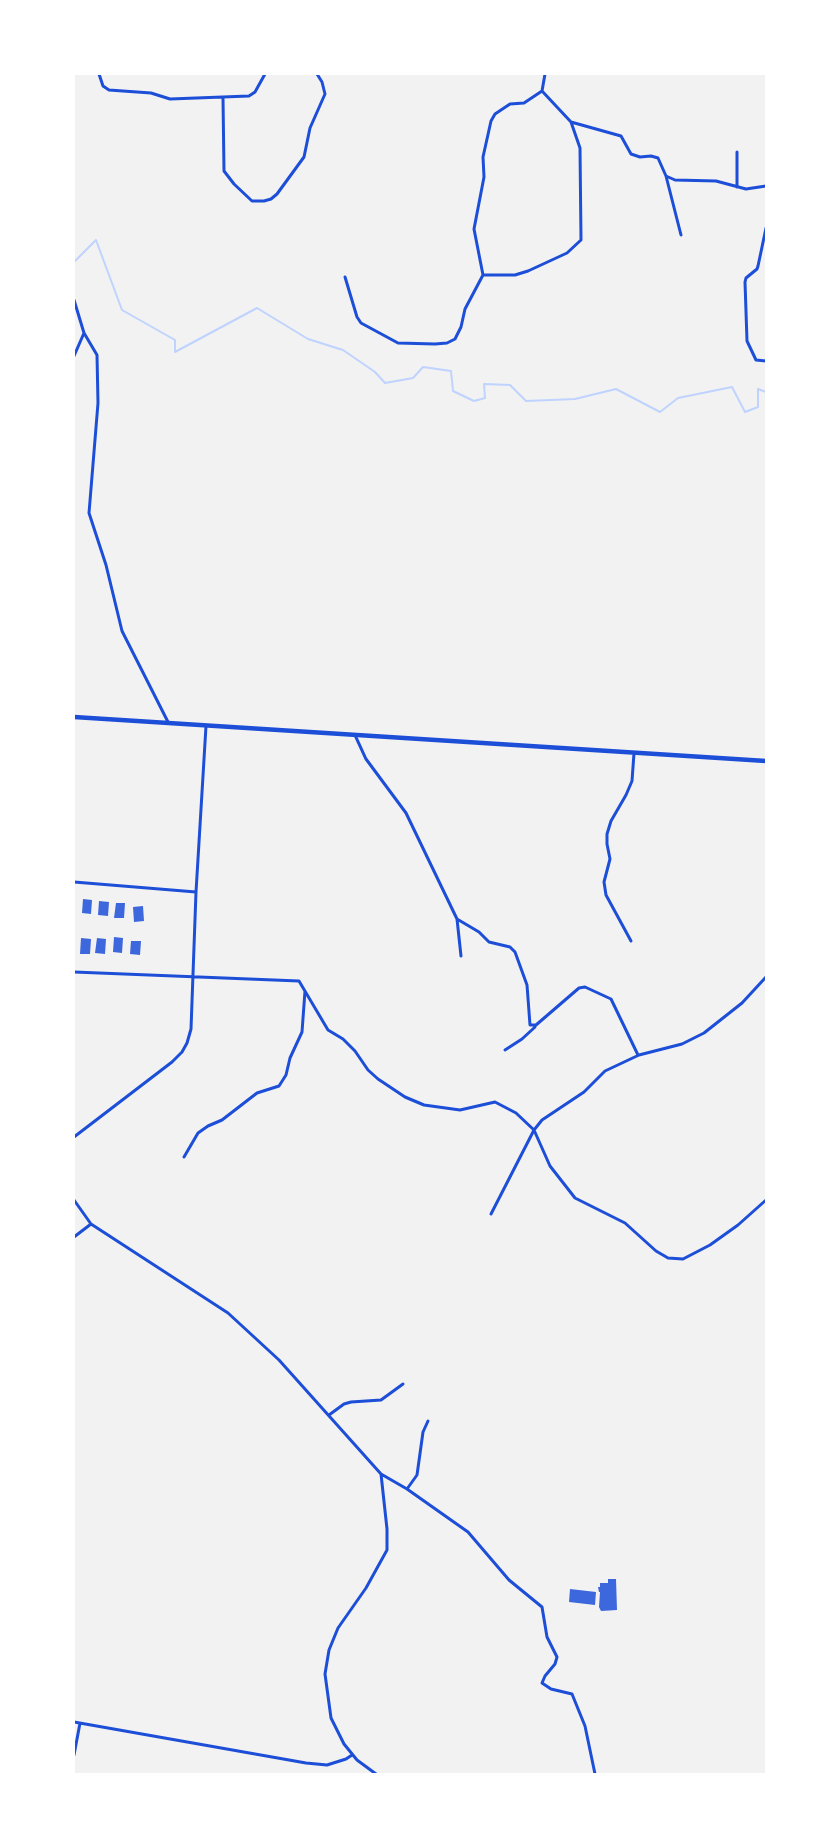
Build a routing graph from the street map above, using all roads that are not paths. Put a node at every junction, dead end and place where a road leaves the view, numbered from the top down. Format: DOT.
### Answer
graph roads {
  1 [pos="99,74"];
  2 [pos="265,74"];
  3 [pos="317,74"];
  4 [pos="545,74"];
  5 [pos="542,91"];
  6 [pos="223,98"];
  7 [pos="570,122"];
  8 [pos="737,152"];
  9 [pos="666,176"];
  10 [pos="766,186"];
  11 [pos="737,187"];
  12 [pos="766,228"];
  13 [pos="681,235"];
  14 [pos="483,275"];
  15 [pos="345,278"];
  16 [pos="74,300"];
  17 [pos="84,333"];
  18 [pos="74,356"];
  19 [pos="766,361"];
  20 [pos="74,717"];
  21 [pos="169,724"];
  22 [pos="206,726"];
  23 [pos="354,734"];
  24 [pos="634,753"];
  25 [pos="766,761"];
  26 [pos="74,882"];
  27 [pos="196,892"];
  28 [pos="457,919"];
  29 [pos="631,941"];
  30 [pos="461,956"];
  31 [pos="74,972"];
  32 [pos="193,978"];
  33 [pos="766,978"];
  34 [pos="305,990"];
  35 [pos="536,1026"];
  36 [pos="505,1050"];
  37 [pos="639,1055"];
  38 [pos="534,1130"];
  39 [pos="74,1137"];
  40 [pos="184,1157"];
  41 [pos="74,1200"];
  42 [pos="766,1200"];
  43 [pos="491,1214"];
  44 [pos="91,1224"];
  45 [pos="74,1237"];
  46 [pos="403,1384"];
  47 [pos="329,1415"];
  48 [pos="428,1421"];
  49 [pos="381,1474"];
  50 [pos="406,1489"];
  51 [pos="74,1722"];
  52 [pos="80,1723"];
  53 [pos="74,1755"];
  54 [pos="352,1755"];
  55 [pos="376,1774"];
  56 [pos="595,1774"];
  1 -- 6 [label="street"];
  2 -- 6 [label="street"];
  3 -- 6 [label="street"];
  4 -- 5 [label="street"];
  5 -- 7 [label="street"];
  5 -- 14 [label="street"];
  7 -- 9 [label="street"];
  7 -- 14 [label="street"];
  8 -- 11 [label="street"];
  9 -- 11 [label="street"];
  9 -- 13 [label="street"];
  10 -- 11 [label="street"];
  12 -- 19 [label="street"];
  14 -- 15 [label="street"];
  16 -- 17 [label="street"];
  17 -- 18 [label="street"];
  17 -- 21 [label="street"];
  20 -- 21 [label="main road"];
  21 -- 22 [label="main road"];
  22 -- 23 [label="main road"];
  22 -- 27 [label="street"];
  23 -- 24 [label="main road"];
  23 -- 28 [label="street"];
  24 -- 25 [label="main road"];
  24 -- 29 [label="street"];
  26 -- 27 [label="street"];
  27 -- 32 [label="street"];
  28 -- 30 [label="street"];
  28 -- 35 [label="street"];
  31 -- 32 [label="street"];
  32 -- 34 [label="street"];
  32 -- 39 [label="street"];
  33 -- 37 [label="street"];
  34 -- 38 [label="street"];
  34 -- 40 [label="street"];
  35 -- 36 [label="street"];
  35 -- 37 [label="street"];
  37 -- 38 [label="street"];
  38 -- 42 [label="street"];
  38 -- 43 [label="street"];
  41 -- 44 [label="street"];
  44 -- 45 [label="street"];
  44 -- 47 [label="street"];
  46 -- 47 [label="street"];
  47 -- 49 [label="street"];
  48 -- 50 [label="street"];
  49 -- 50 [label="street"];
  49 -- 54 [label="street"];
  50 -- 56 [label="street"];
  51 -- 52 [label="street"];
  52 -- 53 [label="street"];
  52 -- 54 [label="street"];
  54 -- 55 [label="street"];
}
